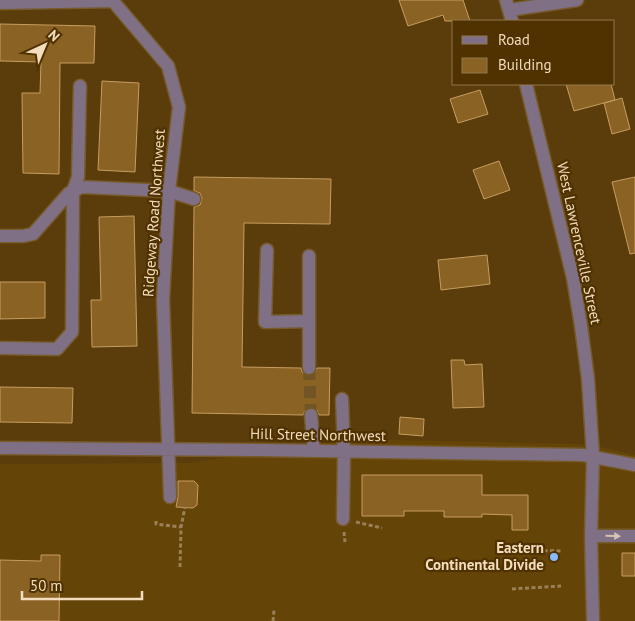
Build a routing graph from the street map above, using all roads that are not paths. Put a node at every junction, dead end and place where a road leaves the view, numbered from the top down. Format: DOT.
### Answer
graph roads {
  1 [pos="113,0"];
  2 [pos="577,0"];
  3 [pos="0,3"];
  4 [pos="509,11"];
  5 [pos="526,85"];
  6 [pos="80,86"];
  7 [pos="73,191"];
  8 [pos="169,191"];
  9 [pos="194,199"];
  10 [pos="0,236"];
  11 [pos="267,250"];
  12 [pos="309,256"];
  13 [pos="309,322"];
  14 [pos="0,348"];
  15 [pos="309,368"];
  16 [pos="342,399"];
  17 [pos="311,415"];
  18 [pos="0,448"];
  19 [pos="169,449"];
  20 [pos="314,451"];
  21 [pos="344,452"];
  22 [pos="593,456"];
  23 [pos="635,465"];
  24 [pos="170,498"];
  25 [pos="343,519"];
  26 [pos="591,536"];
  27 [pos="635,536"];
  28 [pos="593,621"];
  1 -- 3 [label="street"];
  1 -- 8 [label="street, Ridgeway Road Northwest"];
  2 -- 4 [label="street"];
  5 -- 22 [label="street, West Lawrenceville Street"];
  6 -- 7 [label="street"];
  7 -- 8 [label="street"];
  7 -- 10 [label="street"];
  7 -- 14 [label="street"];
  8 -- 9 [label="street"];
  8 -- 19 [label="street, Ridgeway Road Northwest"];
  11 -- 13 [label="street"];
  12 -- 13 [label="street"];
  13 -- 15 [label="street"];
  16 -- 21 [label="street"];
  17 -- 20 [label="street"];
  18 -- 19 [label="street, Hill Street Northwest"];
  19 -- 20 [label="street, Hill Street Northwest"];
  19 -- 24 [label="street, Ridgeway Road Northwest"];
  20 -- 21 [label="street, Hill Street Northwest"];
  21 -- 22 [label="street, Hill Street Northwest"];
  21 -- 25 [label="street"];
  22 -- 23 [label="street, Hill Street Northwest"];
  22 -- 26 [label="street, West Lawrenceville Street"];
  26 -- 27 [label="street, one-way"];
  26 -- 28 [label="street, West Lawrenceville Street"];
}
